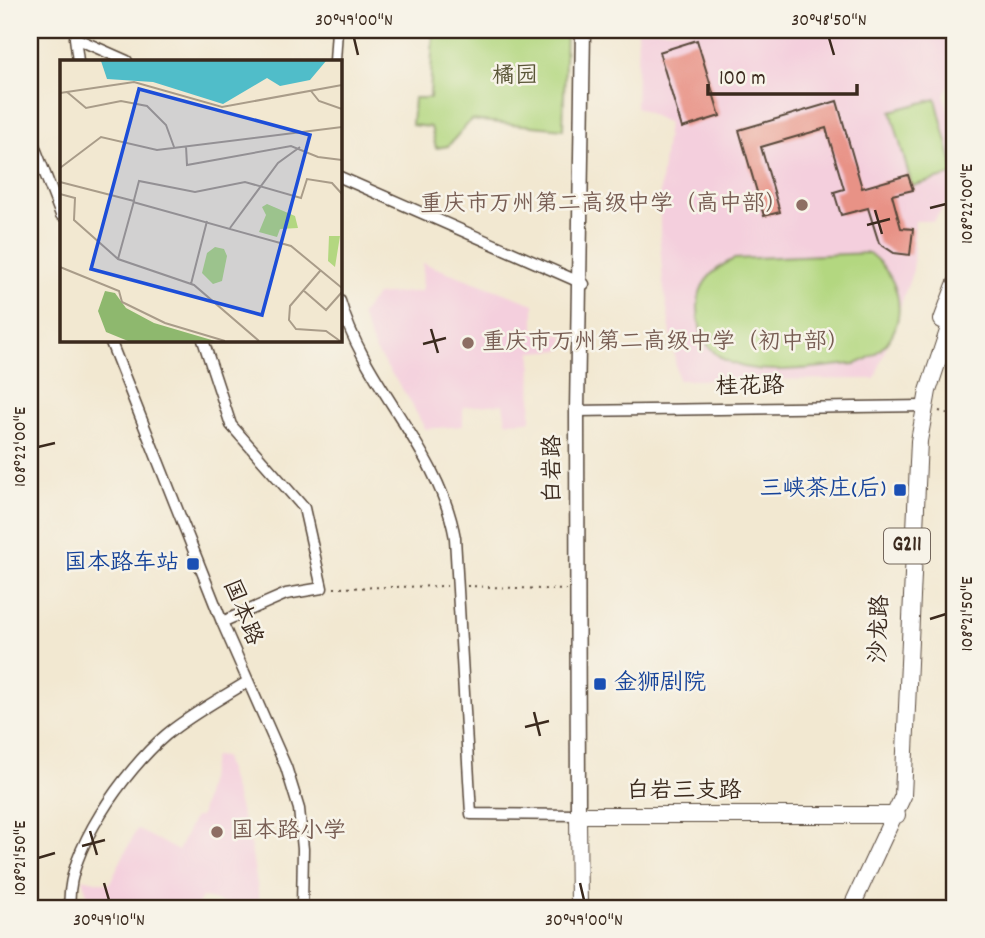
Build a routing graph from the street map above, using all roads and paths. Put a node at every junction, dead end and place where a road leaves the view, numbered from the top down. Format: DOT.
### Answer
graph roads {
  1 [pos="337,30"];
  2 [pos="583,30"];
  3 [pos="590,30"];
  4 [pos="76,34"];
  5 [pos="78,60"];
  6 [pos="125,60"];
  7 [pos="335,60"];
  8 [pos="30,135"];
  9 [pos="341,177"];
  10 [pos="60,212"];
  11 [pos="581,283"];
  12 [pos="955,285"];
  13 [pos="341,303"];
  14 [pos="955,310"];
  15 [pos="110,341"];
  16 [pos="203,341"];
  17 [pos="920,406"];
  18 [pos="580,411"];
  19 [pos="955,415"];
  20 [pos="458,586"];
  21 [pos="322,588"];
  22 [pos="569,590"];
  23 [pos="222,622"];
  24 [pos="247,682"];
  25 [pos="582,815"];
  26 [pos="897,815"];
  27 [pos="70,908"];
  28 [pos="302,908"];
  29 [pos="579,908"];
  30 [pos="851,908"];
  1 -- 7 [label="street"];
  2 -- 11 [label="main road, 白岩路"];
  3 -- 11 [label="main road, 白岩路"];
  4 -- 5 [label="street"];
  4 -- 6 [label="street"];
  8 -- 10 [label="street"];
  9 -- 11 [label="street"];
  11 -- 18 [label="main road, 白岩路"];
  12 -- 17 [label="highway, 沙龙路 / G211"];
  13 -- 20 [label="street"];
  14 -- 17 [label="highway, 沙龙路 / G211"];
  15 -- 23 [label="street, 国本路"];
  16 -- 21 [label="street"];
  17 -- 18 [label="street, 桂花路"];
  17 -- 19 [label="path"];
  17 -- 26 [label="highway, 沙龙路 / G211"];
  18 -- 25 [label="main road, 白岩路"];
  20 -- 21 [label="path"];
  20 -- 22 [label="path"];
  20 -- 25 [label="street, 白岩三支路"];
  21 -- 23 [label="street"];
  23 -- 24 [label="street, 国本路"];
  24 -- 27 [label="street"];
  24 -- 28 [label="street, 国本路"];
  25 -- 26 [label="highway, 白岩三支路"];
  25 -- 29 [label="highway, 白岩路"];
  26 -- 30 [label="highway, 沙龙路 / G211"];
}
